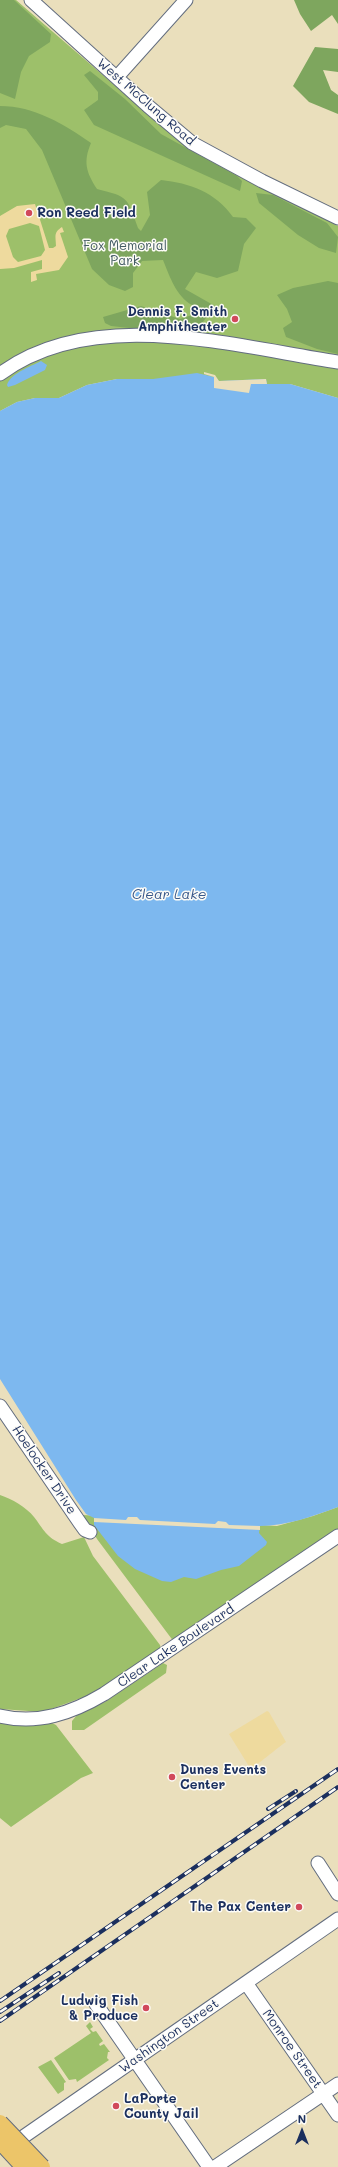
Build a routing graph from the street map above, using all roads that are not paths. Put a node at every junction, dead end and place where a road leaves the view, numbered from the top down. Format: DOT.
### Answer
graph roads {
  1 [pos="32,0"];
  2 [pos="186,0"];
  3 [pos="117,77"];
  4 [pos="338,218"];
  5 [pos="338,362"];
  6 [pos="0,374"];
  7 [pos="0,1406"];
  8 [pos="90,1532"];
  9 [pos="338,1536"];
  10 [pos="0,1716"];
  11 [pos="318,1863"];
  12 [pos="338,1894"];
  13 [pos="338,1920"];
  14 [pos="246,1983"];
  15 [pos="96,2004"];
  16 [pos="135,2059"];
  17 [pos="338,2084"];
  18 [pos="324,2094"];
  19 [pos="338,2115"];
  20 [pos="0,2123"];
  21 [pos="0,2141"];
  22 [pos="0,2153"];
  23 [pos="24,2167"];
  24 [pos="42,2167"];
  25 [pos="209,2167"];
  26 [pos="215,2167"];
  1 -- 3 [label="street, West McClung Road"];
  2 -- 3 [label="street"];
  3 -- 4 [label="street, West McClung Road"];
  5 -- 6 [label="street"];
  7 -- 8 [label="street, Hoelocker Drive"];
  9 -- 10 [label="street, Clear Lake Boulevard"];
  11 -- 12 [label="street"];
  13 -- 14 [label="street, Washington Street"];
  14 -- 16 [label="street, Washington Street"];
  14 -- 18 [label="street, Monroe Street"];
  15 -- 16 [label="street"];
  16 -- 22 [label="street, Washington Street"];
  16 -- 25 [label="street"];
  17 -- 18 [label="street"];
  18 -- 19 [label="street, Monroe Street"];
  18 -- 26 [label="street"];
  20 -- 24 [label="main road, bridge"];
  21 -- 23 [label="main road, bridge"];
}
